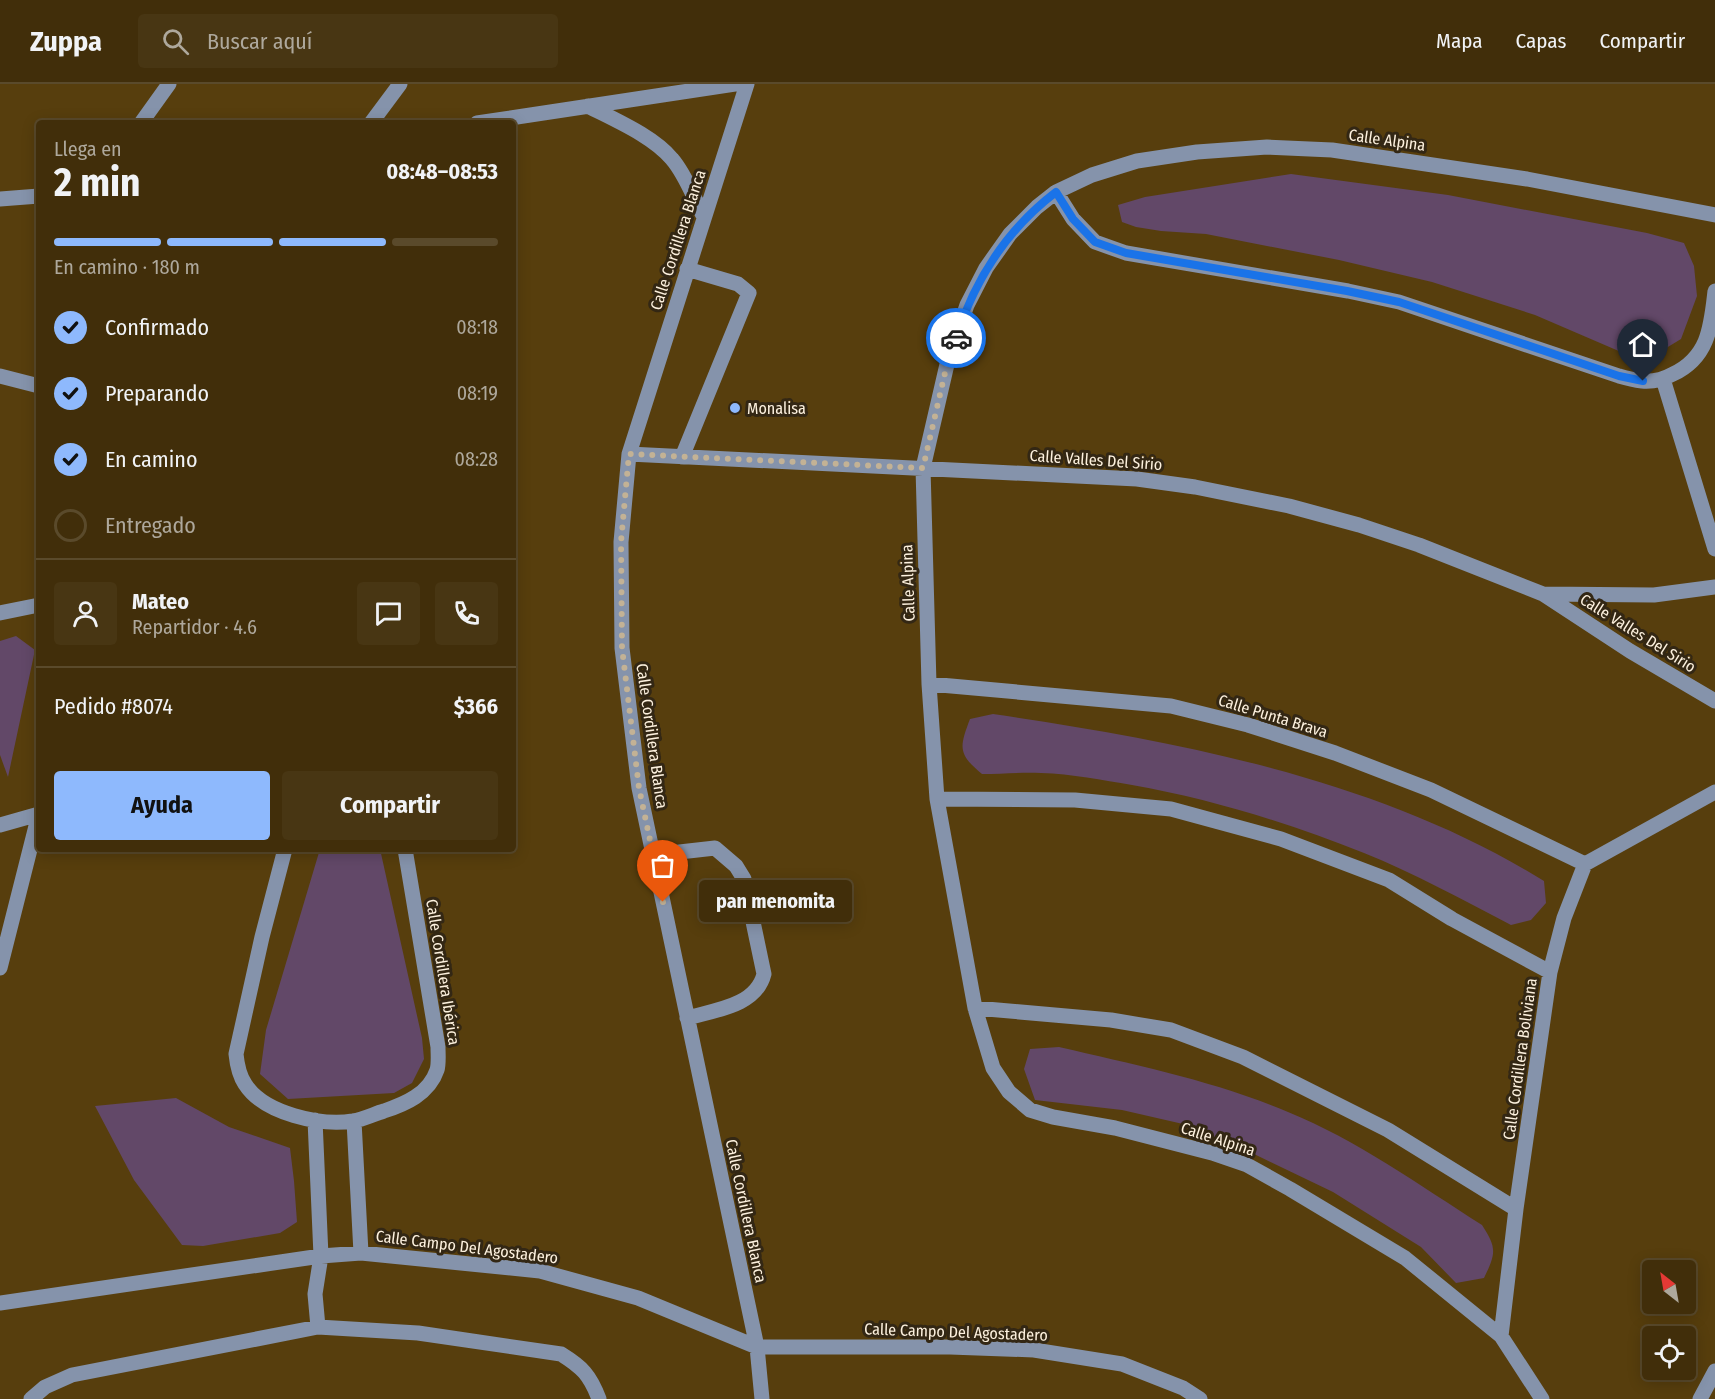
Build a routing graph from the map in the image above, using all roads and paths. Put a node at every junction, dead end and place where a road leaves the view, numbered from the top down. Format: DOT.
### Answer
graph roads {
  1 [pos="169,84"];
  2 [pos="400,84"];
  3 [pos="735,84"];
  4 [pos="747,84"];
  5 [pos="588,106"];
  6 [pos="143,120"];
  7 [pos="373,120"];
  8 [pos="497,120"];
  9 [pos="1056,192"];
  10 [pos="36,196"];
  11 [pos="0,199"];
  12 [pos="1715,215"];
  13 [pos="704,217"];
  14 [pos="687,269"];
  15 [pos="1715,291"];
  16 [pos="0,376"];
  17 [pos="1663,379"];
  18 [pos="36,385"];
  19 [pos="629,454"];
  20 [pos="682,457"];
  21 [pos="923,468"];
  22 [pos="1715,549"];
  23 [pos="1715,587"];
  24 [pos="1543,594"];
  25 [pos="36,606"];
  26 [pos="0,613"];
  27 [pos="929,684"];
  28 [pos="1715,701"];
  29 [pos="1715,792"];
  30 [pos="937,799"];
  31 [pos="36,815"];
  32 [pos="0,825"];
  33 [pos="36,826"];
  34 [pos="284,852"];
  35 [pos="406,852"];
  36 [pos="653,855"];
  37 [pos="1585,864"];
  38 [pos="0,968"];
  39 [pos="1551,972"];
  40 [pos="975,1008"];
  41 [pos="687,1018"];
  42 [pos="315,1120"];
  43 [pos="354,1120"];
  44 [pos="1516,1209"];
  45 [pos="362,1252"];
  46 [pos="321,1256"];
  47 [pos="0,1303"];
  48 [pos="318,1327"];
  49 [pos="1501,1336"];
  50 [pos="757,1347"];
  51 [pos="1715,1371"];
  52 [pos="31,1399"];
  53 [pos="599,1399"];
  54 [pos="762,1399"];
  55 [pos="1200,1399"];
  56 [pos="1542,1399"];
  57 [pos="1700,1399"];
  1 -- 6 [label="street"];
  2 -- 7 [label="street"];
  3 -- 5 [label="street"];
  4 -- 13 [label="street, Calle Cordillera Blanca"];
  5 -- 8 [label="street"];
  5 -- 13 [label="street"];
  9 -- 12 [label="street, Calle Alpina"];
  9 -- 17 [label="street"];
  9 -- 21 [label="street, Calle Alpina"];
  10 -- 11 [label="street"];
  13 -- 14 [label="street, Calle Cordillera Blanca"];
  14 -- 19 [label="street, Calle Cordillera Blanca"];
  14 -- 20 [label="street"];
  15 -- 17 [label="street"];
  16 -- 18 [label="street"];
  17 -- 22 [label="street"];
  19 -- 20 [label="street, Calle Valles Del Sirio"];
  19 -- 36 [label="street, Calle Cordillera Blanca"];
  20 -- 21 [label="street, Calle Valles Del Sirio"];
  21 -- 24 [label="street, Calle Valles Del Sirio"];
  21 -- 27 [label="street, Calle Alpina"];
  23 -- 24 [label="street, Calle Valles Del Sirio"];
  24 -- 28 [label="street, Calle Valles Del Sirio"];
  25 -- 26 [label="street"];
  27 -- 30 [label="street, Calle Alpina"];
  27 -- 37 [label="street, Calle Punta Brava"];
  29 -- 37 [label="street"];
  30 -- 39 [label="street"];
  30 -- 40 [label="street, Calle Alpina"];
  31 -- 32 [label="street"];
  33 -- 38 [label="street"];
  34 -- 42 [label="street, Calle Cordillera Ibérica"];
  35 -- 43 [label="street, Calle Cordillera Ibérica"];
  36 -- 41 [label="street, Calle Cordillera Blanca"];
  36 -- 41 [label="street"];
  37 -- 39 [label="street, Calle Cordillera Boliviana"];
  39 -- 44 [label="street, Calle Cordillera Boliviana"];
  40 -- 44 [label="street"];
  40 -- 49 [label="street, Calle Alpina"];
  41 -- 50 [label="street, Calle Cordillera Blanca"];
  42 -- 43 [label="street, Calle Cordillera Ibérica"];
  42 -- 46 [label="street"];
  43 -- 45 [label="street"];
  44 -- 49 [label="street, Calle Cordillera Boliviana"];
  45 -- 46 [label="street, Calle Campo Del Agostadero"];
  45 -- 50 [label="street, Calle Campo Del Agostadero"];
  46 -- 47 [label="street, Calle Campo Del Agostadero"];
  46 -- 48 [label="street"];
  48 -- 52 [label="street"];
  48 -- 53 [label="street"];
  49 -- 56 [label="street"];
  50 -- 54 [label="street, Calle Cordillera Blanca"];
  50 -- 55 [label="street, Calle Campo Del Agostadero"];
  51 -- 57 [label="street"];
}
